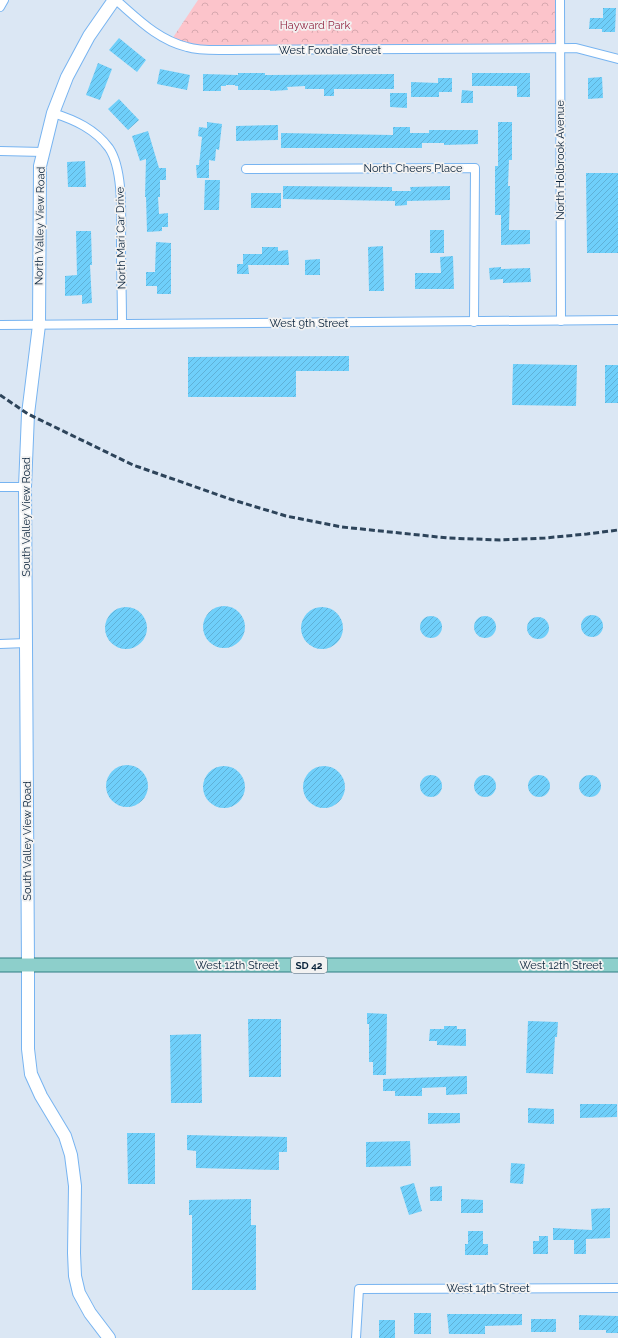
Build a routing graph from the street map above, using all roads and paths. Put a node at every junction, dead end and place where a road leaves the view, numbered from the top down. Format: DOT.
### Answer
graph roads {
  1 [pos="4,0"];
  2 [pos="115,0"];
  3 [pos="560,0"];
  4 [pos="0,7"];
  5 [pos="560,48"];
  6 [pos="618,59"];
  7 [pos="53,112"];
  8 [pos="0,151"];
  9 [pos="43,152"];
  10 [pos="246,169"];
  11 [pos="618,320"];
  12 [pos="561,321"];
  13 [pos="474,322"];
  14 [pos="122,324"];
  15 [pos="0,325"];
  16 [pos="38,325"];
  17 [pos="0,487"];
  18 [pos="25,487"];
  19 [pos="26,643"];
  20 [pos="0,644"];
  21 [pos="0,965"];
  22 [pos="28,965"];
  23 [pos="618,965"];
  24 [pos="618,1288"];
  25 [pos="109,1338"];
  26 [pos="356,1338"];
  1 -- 4 [label="street"];
  2 -- 5 [label="street, West Foxdale Street"];
  2 -- 7 [label="street, North Valley View Road"];
  3 -- 5 [label="street, North Holbrook Avenue"];
  5 -- 6 [label="street, West Foxdale Street"];
  5 -- 12 [label="street, North Holbrook Avenue"];
  7 -- 9 [label="street, North Valley View Road"];
  7 -- 14 [label="street, North Mari Car Drive"];
  8 -- 9 [label="street"];
  9 -- 16 [label="street, North Valley View Road"];
  10 -- 13 [label="street, North Cheers Place"];
  11 -- 12 [label="street, West 9th Street"];
  12 -- 13 [label="street, West 9th Street"];
  13 -- 14 [label="street, West 9th Street"];
  14 -- 16 [label="street, West 9th Street"];
  15 -- 16 [label="street, West 9th Street"];
  16 -- 18 [label="street, South Valley View Road"];
  17 -- 18 [label="street"];
  18 -- 19 [label="street, South Valley View Road"];
  19 -- 20 [label="street"];
  19 -- 22 [label="street, South Valley View Road"];
  21 -- 22 [label="main road, West 12th Street / SD 42"];
  22 -- 23 [label="main road, West 12th Street / SD 42"];
  22 -- 25 [label="street, South Valley View Road"];
  24 -- 26 [label="street, West 14th Street"];
}
